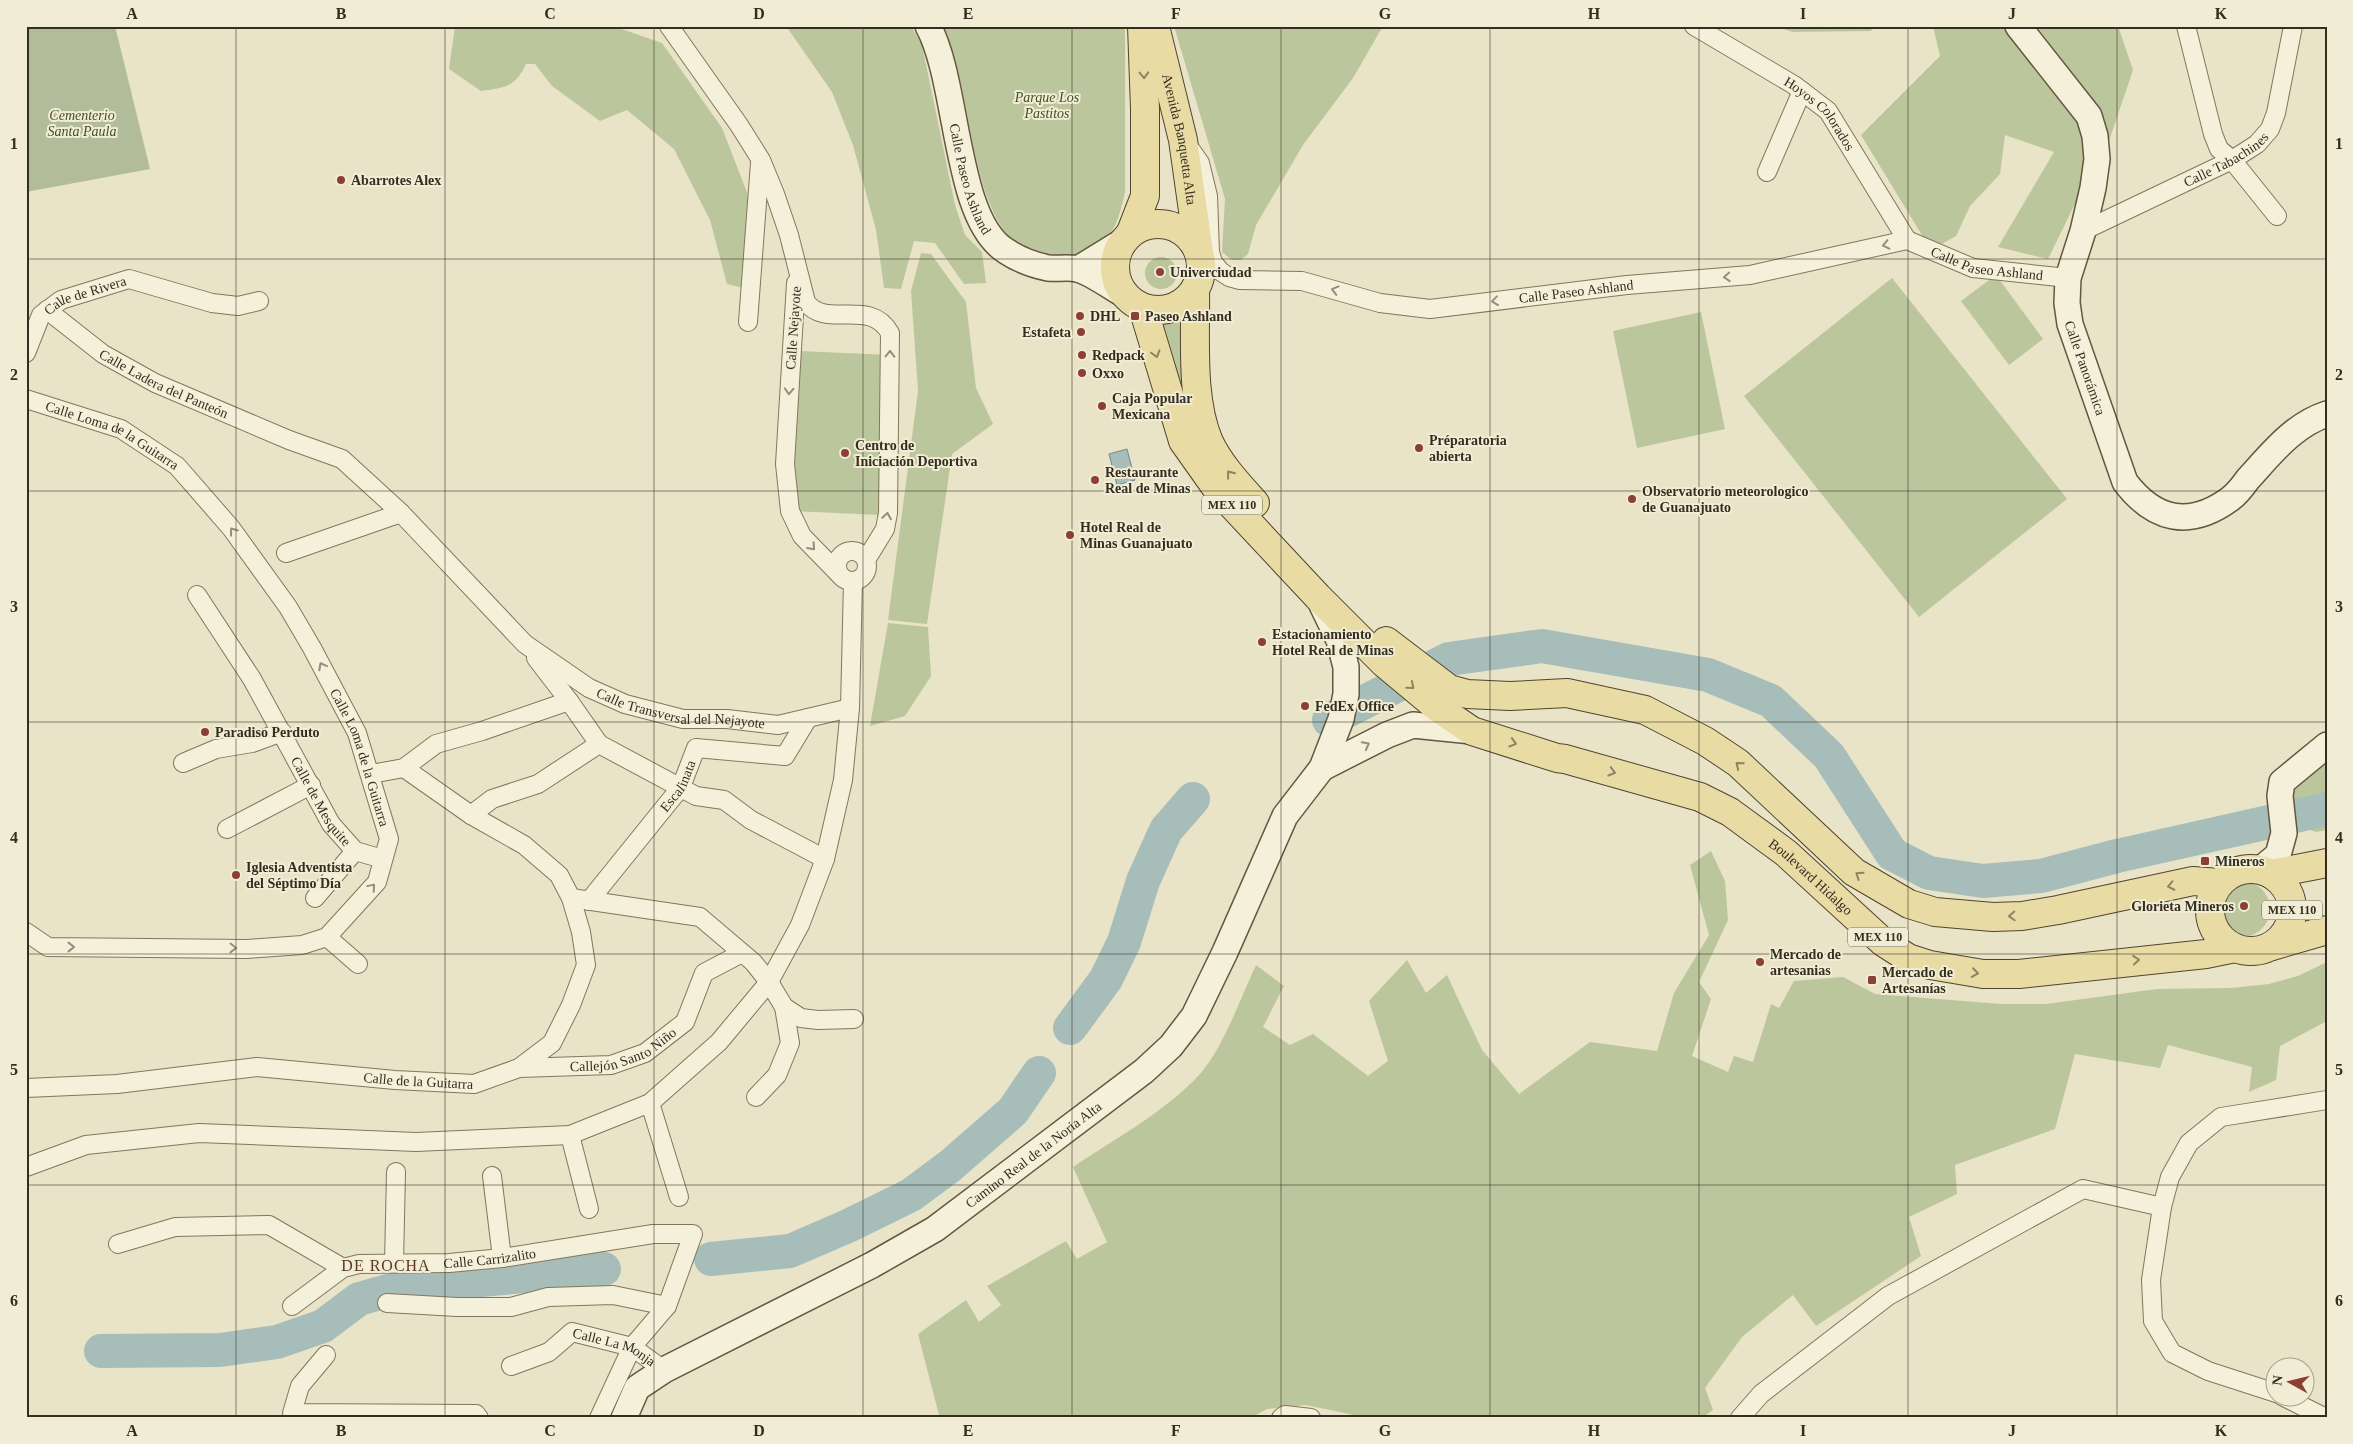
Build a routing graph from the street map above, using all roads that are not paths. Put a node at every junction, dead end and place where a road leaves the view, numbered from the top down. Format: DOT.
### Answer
graph roads {
  1 [pos="669,26"];
  2 [pos="928,26"];
  3 [pos="1142,26"];
  4 [pos="1155,26"];
  5 [pos="1694,26"];
  6 [pos="2018,26"];
  7 [pos="2186,26"];
  8 [pos="2293,26"];
  9 [pos="1802,91"];
  10 [pos="1184,140"];
  11 [pos="761,160"];
  12 [pos="2232,160"];
  13 [pos="1767,172"];
  14 [pos="2277,216"];
  15 [pos="2083,231"];
  16 [pos="1127,237"];
  17 [pos="1907,240"];
  18 [pos="1199,254"];
  19 [pos="1078,269"];
  20 [pos="797,272"];
  21 [pos="2068,278"];
  22 [pos="1195,289"];
  23 [pos="259,301"];
  24 [pos="1134,301"];
  25 [pos="47,310"];
  26 [pos="748,322"];
  27 [pos="26,353"];
  28 [pos="26,399"];
  29 [pos="2327,414"];
  30 [pos="288,440"];
  31 [pos="401,513"];
  32 [pos="286,554"];
  33 [pos="866,560"];
  34 [pos="846,578"];
  35 [pos="197,595"];
  36 [pos="1318,598"];
  37 [pos="525,644"];
  38 [pos="1390,656"];
  39 [pos="1443,698"];
  40 [pos="570,701"];
  41 [pos="850,708"];
  42 [pos="808,718"];
  43 [pos="1472,731"];
  44 [pos="282,732"];
  45 [pos="599,744"];
  46 [pos="2327,745"];
  47 [pos="183,763"];
  48 [pos="404,768"];
  49 [pos="1322,768"];
  50 [pos="371,774"];
  51 [pos="311,785"];
  52 [pos="682,787"];
  53 [pos="471,815"];
  54 [pos="227,830"];
  55 [pos="355,851"];
  56 [pos="384,859"];
  57 [pos="824,859"];
  58 [pos="2327,863"];
  59 [pos="2266,871"];
  60 [pos="2219,883"];
  61 [pos="315,898"];
  62 [pos="571,898"];
  63 [pos="589,901"];
  64 [pos="2327,930"];
  65 [pos="26,932"];
  66 [pos="327,937"];
  67 [pos="2272,946"];
  68 [pos="2235,948"];
  69 [pos="742,953"];
  70 [pos="358,964"];
  71 [pos="769,982"];
  72 [pos="784,1007"];
  73 [pos="854,1019"];
  74 [pos="519,1068"];
  75 [pos="26,1088"];
  76 [pos="756,1097"];
  77 [pos="2327,1100"];
  78 [pos="650,1103"];
  79 [pos="570,1135"];
  80 [pos="26,1167"];
  81 [pos="396,1172"];
  82 [pos="492,1176"];
  83 [pos="679,1197"];
  84 [pos="2162,1207"];
  85 [pos="589,1209"];
  86 [pos="118,1244"];
  87 [pos="502,1258"];
  88 [pos="394,1263"];
  89 [pos="343,1268"];
  90 [pos="387,1303"];
  91 [pos="292,1306"];
  92 [pos="667,1306"];
  93 [pos="632,1347"];
  94 [pos="326,1355"];
  95 [pos="511,1366"];
  96 [pos="664,1370"];
  97 [pos="2266,1390"];
  98 [pos="2302,1406"];
  99 [pos="480,1417"];
  100 [pos="599,1418"];
  101 [pos="624,1418"];
  102 [pos="1281,1418"];
  103 [pos="1311,1418"];
  104 [pos="1740,1418"];
  105 [pos="2326,1418"];
  1 -- 11 [label="street"];
  2 -- 19 [label="street, Calle Paseo Ashland"];
  3 -- 16 [label="main road, Avenida Banquetta Alta / MEX 110, one-way"];
  4 -- 10 [label="main road, Avenida Banquetta Alta / MEX 110"];
  5 -- 9 [label="street, Hoyos Colorados"];
  6 -- 15 [label="street, Calle Panorámica"];
  7 -- 12 [label="street"];
  8 -- 12 [label="street, Calle Tabachines"];
  9 -- 13 [label="street"];
  9 -- 17 [label="street, Hoyos Colorados"];
  17 -- 10 [label="street, Calle Paseo Ashland, one-way"];
  10 -- 18 [label="main road, Avenida Banquetta Alta / MEX 110"];
  11 -- 20 [label="street"];
  11 -- 26 [label="street"];
  12 -- 14 [label="street"];
  12 -- 15 [label="street, Calle Tabachines"];
  15 -- 21 [label="street, Calle Panorámica"];
  16 -- 18 [label="main road"];
  16 -- 19 [label="street"];
  16 -- 24 [label="main road, MEX 110"];
  17 -- 21 [label="street, Calle Paseo Ashland"];
  18 -- 22 [label="main road, MEX 110"];
  19 -- 24 [label="street, Calle Paseo Ashland"];
  33 -- 20 [label="street, Calle Nejayote, one-way"];
  20 -- 34 [label="street, Calle Nejayote, one-way"];
  21 -- 29 [label="street, Calle Panorámica"];
  22 -- 24 [label="main road"];
  38 -- 22 [label="main road, MEX 110, one-way"];
  23 -- 25 [label="street, Calle de Rivera"];
  24 -- 36 [label="main road, MEX 110, one-way"];
  25 -- 27 [label="street, Calle de Rivera"];
  25 -- 30 [label="street, Calle Ladera del Panteón"];
  50 -- 28 [label="street, Calle Loma de la Guitarra, one-way"];
  30 -- 31 [label="street, Calle Transversal del Nejayote"];
  31 -- 32 [label="street"];
  31 -- 37 [label="street, Calle Transversal del Nejayote"];
  33 -- 34 [label="street"];
  33 -- 34 [label="street"];
  34 -- 41 [label="street"];
  35 -- 44 [label="street, Calle de Mesquite"];
  36 -- 38 [label="main road, MEX 110"];
  36 -- 49 [label="street"];
  37 -- 40 [label="street, Calle Transversal del Nejayote"];
  37 -- 42 [label="street, Calle Transversal del Nejayote"];
  38 -- 39 [label="main road, MEX 110"];
  39 -- 43 [label="main road, MEX 110"];
  60 -- 39 [label="main road, MEX 110, one-way"];
  40 -- 45 [label="street, Calle Transversal del Nejayote"];
  40 -- 48 [label="street"];
  41 -- 42 [label="street, Calle Transversal del Nejayote"];
  41 -- 57 [label="street"];
  42 -- 52 [label="street, Escalinata"];
  49 -- 43 [label="street, one-way"];
  43 -- 68 [label="main road, Boulevard Hidalgo / MEX 110, one-way"];
  44 -- 47 [label="street"];
  44 -- 51 [label="street, Calle de Mesquite"];
  45 -- 52 [label="street, Calle Transversal del Nejayote"];
  45 -- 53 [label="street"];
  46 -- 59 [label="street"];
  48 -- 50 [label="street"];
  48 -- 53 [label="street, Calle de la Guitarra"];
  49 -- 96 [label="street, Camino Real de la Noria Alta"];
  50 -- 56 [label="street, Calle Loma de la Guitarra"];
  51 -- 54 [label="street"];
  51 -- 55 [label="street, Calle de Mesquite"];
  52 -- 57 [label="street, Calle Transversal del Nejayote"];
  52 -- 63 [label="street, Escalinata"];
  53 -- 62 [label="street, Calle de la Guitarra"];
  55 -- 56 [label="street, Calle de Mesquite"];
  55 -- 61 [label="street"];
  66 -- 56 [label="street, Calle Loma de la Guitarra, one-way"];
  57 -- 71 [label="street"];
  58 -- 59 [label="main road"];
  59 -- 60 [label="main road"];
  59 -- 67 [label="main road, MEX 110"];
  60 -- 68 [label="main road"];
  62 -- 63 [label="street"];
  62 -- 74 [label="street, Calle de la Guitarra"];
  63 -- 69 [label="street"];
  64 -- 67 [label="main road, MEX 110"];
  65 -- 66 [label="street, Calle Loma de la Guitarra, one-way"];
  66 -- 70 [label="street"];
  67 -- 68 [label="main road, MEX 110"];
  69 -- 71 [label="street"];
  69 -- 74 [label="street, Callejón Santo Niño"];
  71 -- 72 [label="street"];
  71 -- 78 [label="street"];
  72 -- 73 [label="street"];
  72 -- 76 [label="street"];
  74 -- 75 [label="street, Calle de la Guitarra"];
  77 -- 84 [label="street"];
  78 -- 79 [label="street"];
  78 -- 83 [label="street"];
  79 -- 80 [label="street"];
  79 -- 85 [label="street"];
  81 -- 88 [label="street"];
  82 -- 87 [label="street"];
  84 -- 97 [label="street"];
  84 -- 104 [label="street"];
  86 -- 89 [label="street"];
  87 -- 88 [label="street, Calle Carrizalito"];
  87 -- 92 [label="street, Calle Carrizalito"];
  88 -- 89 [label="street, Calle Carrizalito"];
  89 -- 91 [label="street"];
  90 -- 92 [label="street"];
  92 -- 93 [label="street"];
  93 -- 95 [label="street, Calle La Monja"];
  93 -- 96 [label="street, Calle La Monja"];
  93 -- 100 [label="street"];
  94 -- 99 [label="street"];
  96 -- 101 [label="street, Camino Real de la Noria Alta"];
  98 -- 105 [label="street"];
  102 -- 103 [label="street"];
}
